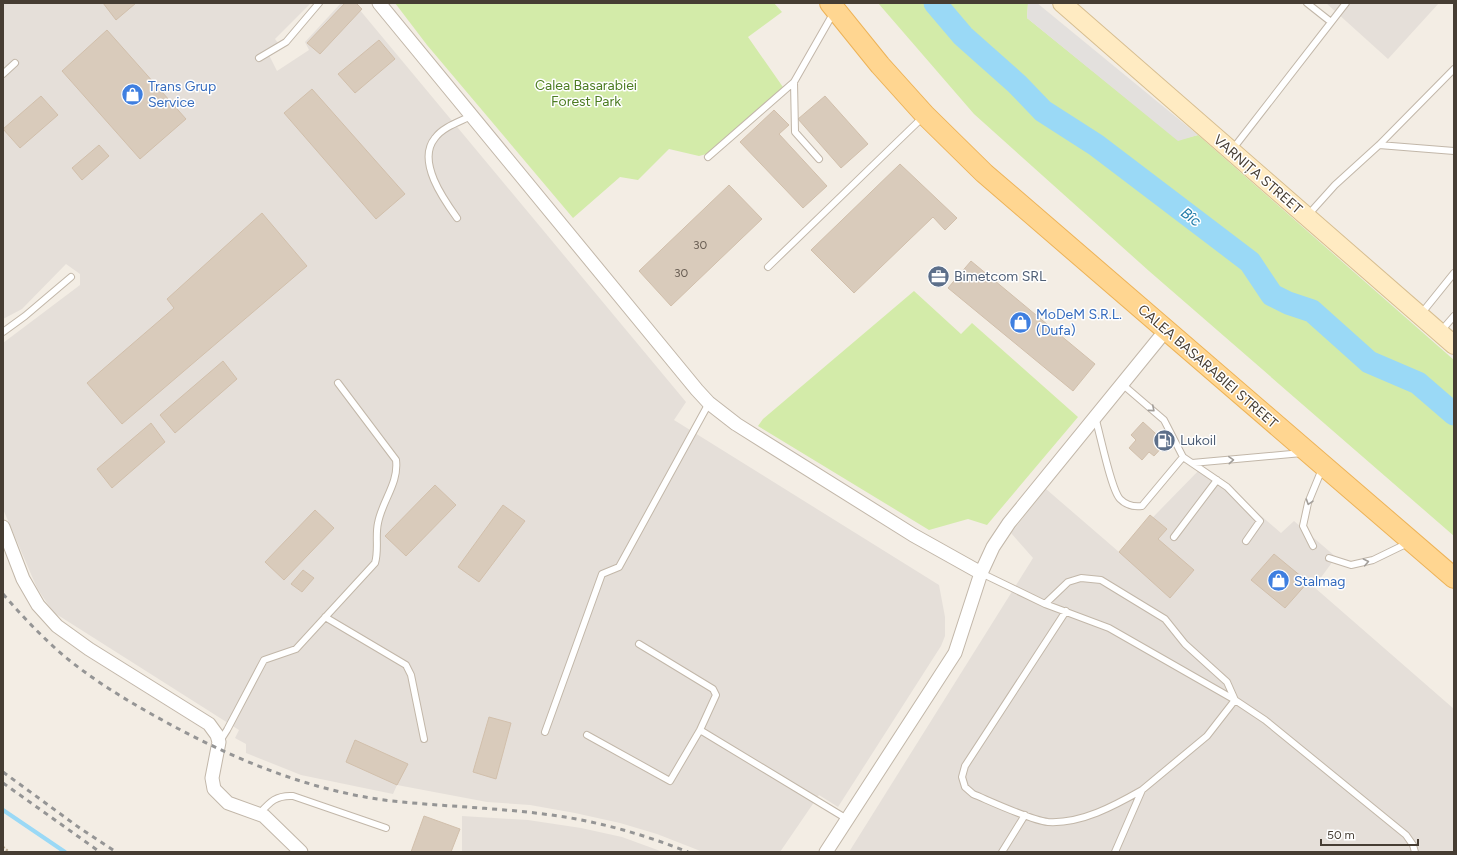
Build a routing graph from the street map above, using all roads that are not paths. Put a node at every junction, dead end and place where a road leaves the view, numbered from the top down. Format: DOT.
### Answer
graph roads {
  1 [pos="319,3"];
  2 [pos="379,3"];
  3 [pos="1062,3"];
  4 [pos="1307,3"];
  5 [pos="1346,3"];
  6 [pos="832,5"];
  7 [pos="1330,22"];
  8 [pos="259,58"];
  9 [pos="15,63"];
  10 [pos="1454,69"];
  11 [pos="3,74"];
  12 [pos="794,82"];
  13 [pos="925,115"];
  14 [pos="471,116"];
  15 [pos="1379,145"];
  16 [pos="1232,151"];
  17 [pos="1454,151"];
  18 [pos="708,157"];
  19 [pos="819,159"];
  20 [pos="1307,216"];
  21 [pos="457,218"];
  22 [pos="768,267"];
  23 [pos="1454,273"];
  24 [pos="71,277"];
  25 [pos="1420,315"];
  26 [pos="1454,316"];
  27 [pos="1166,330"];
  28 [pos="3,332"];
  29 [pos="1440,333"];
  30 [pos="1454,345"];
  31 [pos="338,383"];
  32 [pos="1122,384"];
  33 [pos="709,403"];
  34 [pos="1095,417"];
  35 [pos="1183,457"];
  36 [pos="1316,459"];
  37 [pos="1192,463"];
  38 [pos="1217,480"];
  39 [pos="3,527"];
  40 [pos="1174,537"];
  41 [pos="1246,541"];
  42 [pos="1411,541"];
  43 [pos="1313,546"];
  44 [pos="1329,558"];
  45 [pos="981,573"];
  46 [pos="1454,578"];
  47 [pos="1046,604"];
  48 [pos="1066,611"];
  49 [pos="325,617"];
  50 [pos="639,644"];
  51 [pos="1235,700"];
  52 [pos="700,730"];
  53 [pos="545,732"];
  54 [pos="587,735"];
  55 [pos="424,739"];
  56 [pos="219,742"];
  57 [pos="1142,790"];
  58 [pos="259,814"];
  59 [pos="1025,815"];
  60 [pos="847,819"];
  61 [pos="386,828"];
  62 [pos="301,852"];
  63 [pos="826,852"];
  64 [pos="1002,852"];
  65 [pos="1115,852"];
  66 [pos="1415,852"];
  1 -- 8 [label="lane"];
  2 -- 14 [label="street"];
  3 -- 16 [label="street, VARNIȚA STREET"];
  4 -- 7 [label="lane"];
  5 -- 7 [label="lane"];
  6 -- 12 [label="lane"];
  6 -- 13 [label="main road, CALEA BASARABIEI STREET"];
  7 -- 16 [label="lane"];
  9 -- 11 [label="lane"];
  10 -- 15 [label="lane"];
  12 -- 18 [label="lane"];
  12 -- 19 [label="lane"];
  13 -- 22 [label="lane"];
  13 -- 27 [label="main road, CALEA BASARABIEI STREET"];
  14 -- 21 [label="lane"];
  14 -- 33 [label="street"];
  15 -- 17 [label="lane"];
  15 -- 20 [label="lane"];
  16 -- 20 [label="street, VARNIȚA STREET"];
  20 -- 25 [label="street, VARNIȚA STREET"];
  23 -- 25 [label="lane"];
  24 -- 28 [label="lane"];
  25 -- 29 [label="street, VARNIȚA STREET"];
  26 -- 29 [label="lane"];
  27 -- 32 [label="street"];
  27 -- 36 [label="main road, CALEA BASARABIEI STREET"];
  29 -- 30 [label="street, VARNIȚA STREET"];
  31 -- 49 [label="lane"];
  32 -- 34 [label="street"];
  32 -- 35 [label="lane, one-way"];
  33 -- 45 [label="street"];
  33 -- 53 [label="lane"];
  34 -- 35 [label="lane"];
  34 -- 45 [label="street"];
  35 -- 37 [label="lane"];
  37 -- 36 [label="lane, one-way"];
  36 -- 42 [label="main road, CALEA BASARABIEI STREET"];
  36 -- 43 [label="lane, one-way"];
  37 -- 38 [label="lane"];
  38 -- 40 [label="lane"];
  38 -- 41 [label="lane"];
  39 -- 56 [label="street"];
  44 -- 42 [label="lane, one-way"];
  42 -- 46 [label="main road, CALEA BASARABIEI STREET"];
  45 -- 47 [label="lane"];
  45 -- 60 [label="street"];
  47 -- 48 [label="lane"];
  47 -- 51 [label="lane"];
  48 -- 51 [label="lane"];
  48 -- 59 [label="lane"];
  49 -- 55 [label="lane"];
  49 -- 56 [label="lane"];
  50 -- 52 [label="lane"];
  51 -- 57 [label="lane"];
  51 -- 66 [label="lane"];
  52 -- 54 [label="lane"];
  52 -- 60 [label="lane"];
  56 -- 58 [label="street"];
  57 -- 59 [label="lane"];
  57 -- 65 [label="lane"];
  58 -- 61 [label="lane"];
  58 -- 62 [label="street"];
  59 -- 64 [label="lane"];
  60 -- 63 [label="street"];
}
